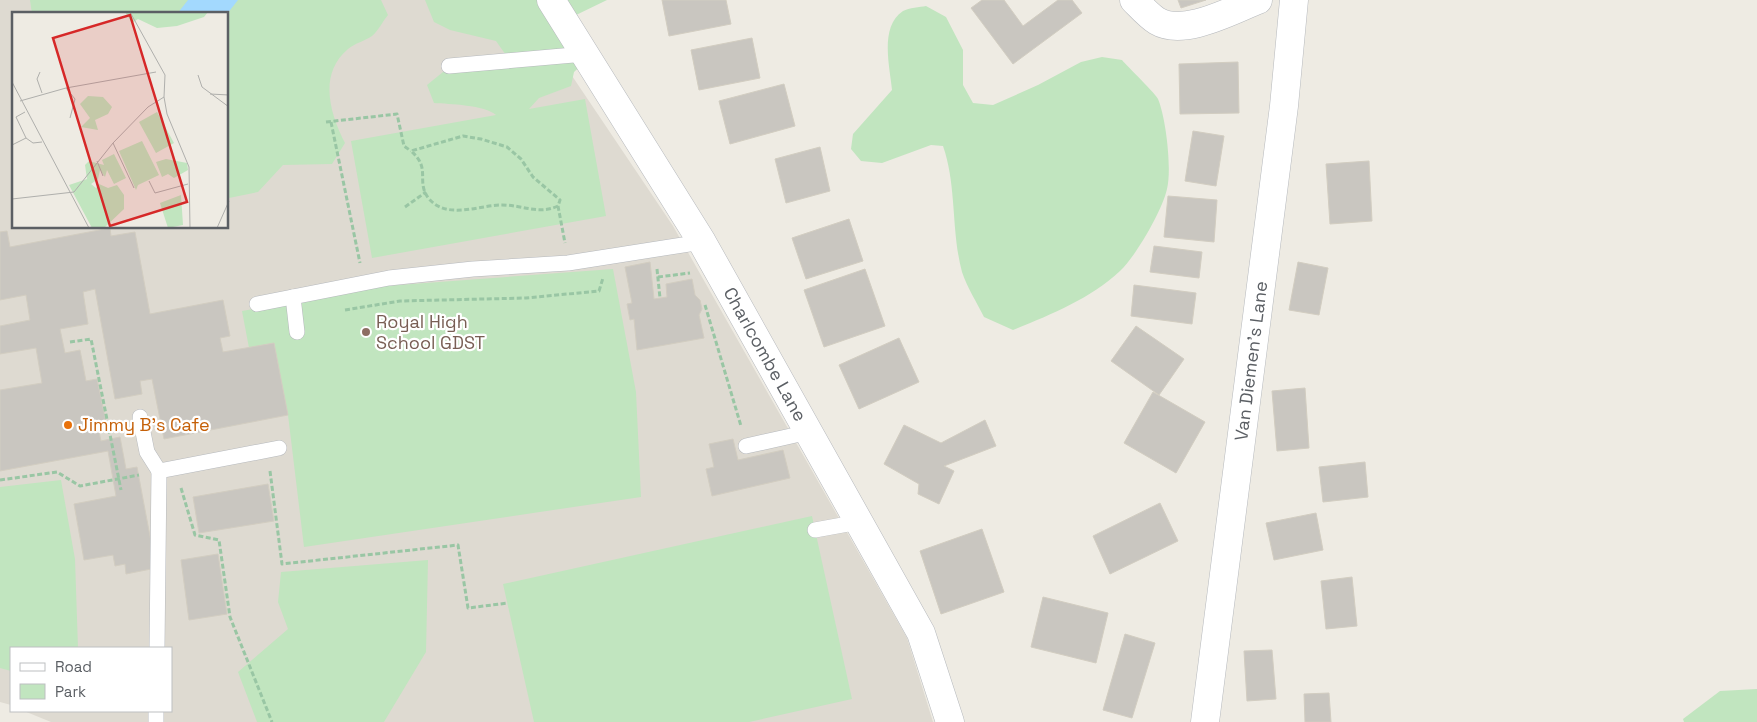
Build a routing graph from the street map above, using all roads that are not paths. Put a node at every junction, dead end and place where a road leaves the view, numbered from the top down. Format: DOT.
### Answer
graph roads {
  1 [pos="551,0"];
  2 [pos="1134,0"];
  3 [pos="1258,0"];
  4 [pos="1294,0"];
  5 [pos="585,54"];
  6 [pos="449,66"];
  7 [pos="702,242"];
  8 [pos="293,297"];
  9 [pos="257,304"];
  10 [pos="296,332"];
  11 [pos="140,416"];
  12 [pos="809,432"];
  13 [pos="746,446"];
  14 [pos="273,449"];
  15 [pos="160,471"];
  16 [pos="859,522"];
  17 [pos="815,530"];
  18 [pos="157,647"];
  19 [pos="950,722"];
  20 [pos="1205,722"];
  1 -- 5 [label="street, Charlcombe Lane"];
  2 -- 3 [label="street"];
  4 -- 20 [label="street, Van Diemen's Lane"];
  5 -- 6 [label="lane"];
  5 -- 7 [label="street, Charlcombe Lane"];
  7 -- 8 [label="lane"];
  7 -- 12 [label="street, Charlcombe Lane"];
  8 -- 9 [label="lane"];
  8 -- 10 [label="lane"];
  11 -- 15 [label="lane"];
  12 -- 13 [label="lane"];
  12 -- 16 [label="street, Charlcombe Lane"];
  14 -- 15 [label="lane"];
  15 -- 18 [label="lane"];
  16 -- 17 [label="lane"];
  16 -- 19 [label="street, Charlcombe Lane"];
}
